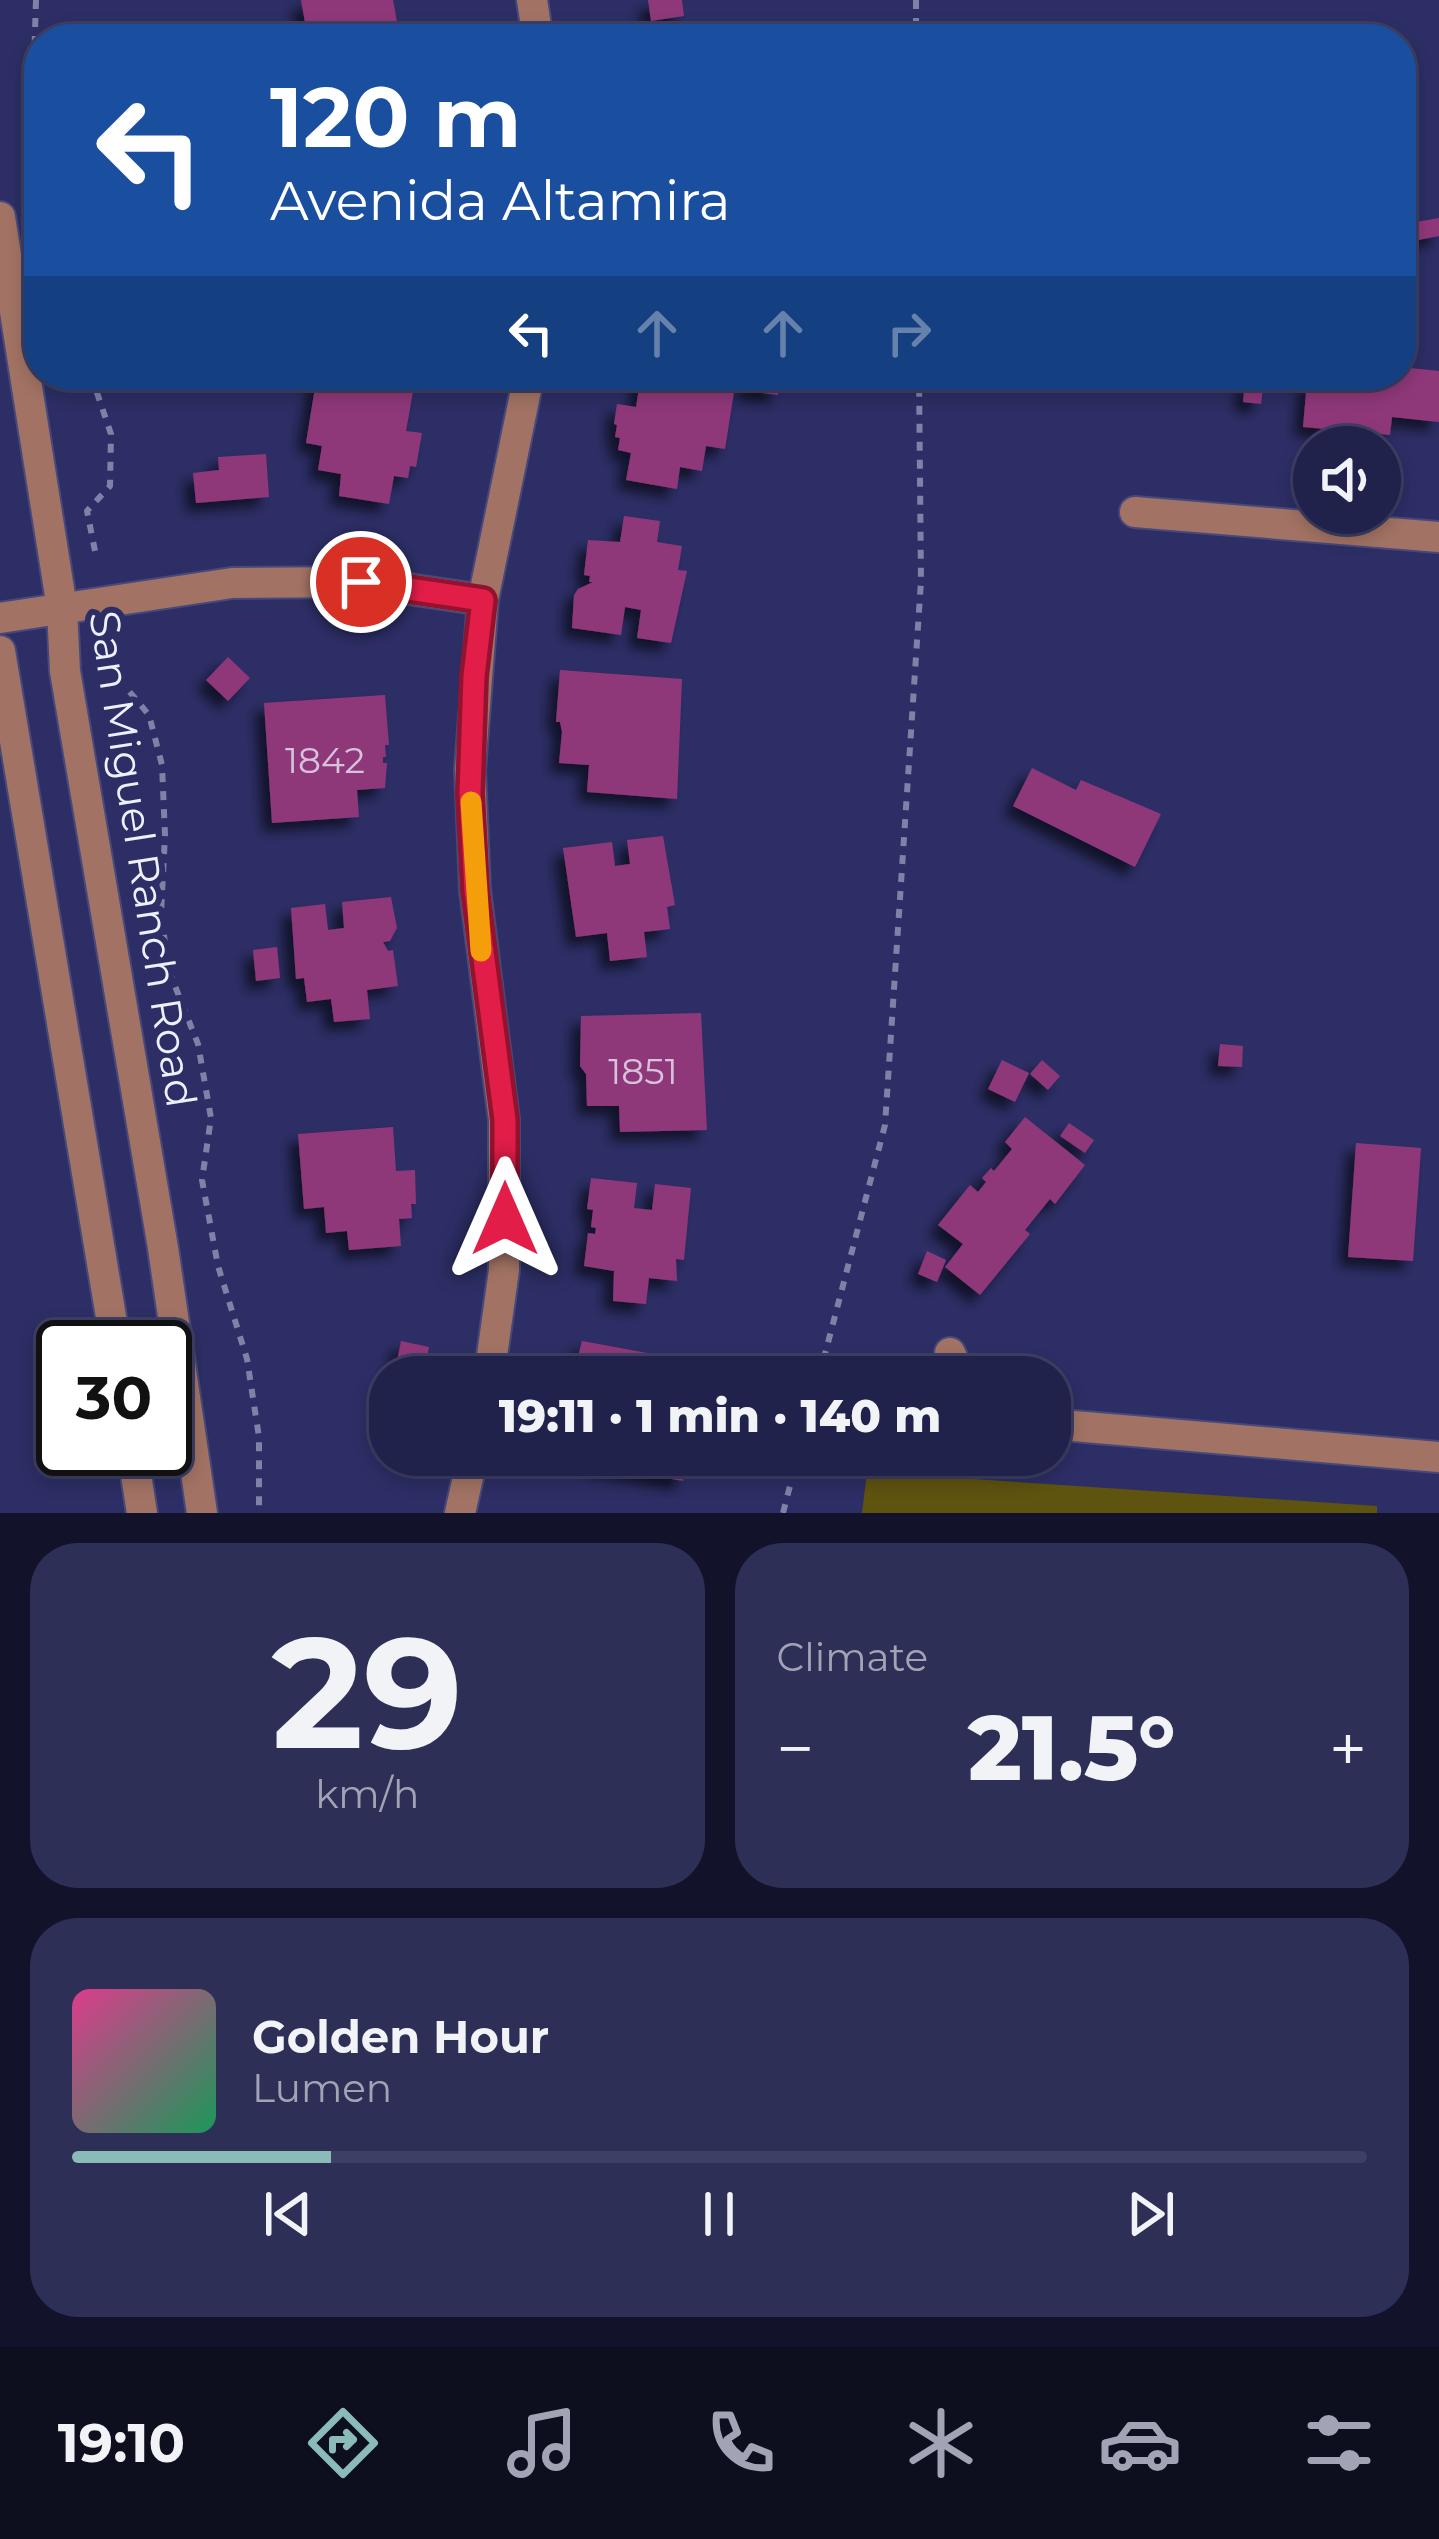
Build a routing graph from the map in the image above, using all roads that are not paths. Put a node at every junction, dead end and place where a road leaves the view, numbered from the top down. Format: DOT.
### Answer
graph roads {
  1 [pos="0,217"];
  2 [pos="24,368"];
  3 [pos="27,390"];
  4 [pos="526,390"];
  5 [pos="1136,512"];
  6 [pos="1439,536"];
  7 [pos="483,600"];
  8 [pos="62,608"];
  9 [pos="0,618"];
  10 [pos="0,651"];
  11 [pos="112,1320"];
  12 [pos="492,1356"];
  13 [pos="1071,1426"];
  14 [pos="1439,1457"];
  15 [pos="136,1476"];
  16 [pos="468,1476"];
  17 [pos="142,1513"];
  18 [pos="202,1513"];
  19 [pos="460,1513"];
  1 -- 2 [label="street, San Miguel Ranch Road"];
  3 -- 8 [label="street, San Miguel Ranch Road"];
  4 -- 7 [label="street"];
  5 -- 6 [label="street"];
  7 -- 8 [label="street"];
  7 -- 12 [label="street"];
  8 -- 9 [label="street"];
  8 -- 18 [label="street, San Miguel Ranch Road"];
  10 -- 11 [label="street"];
  13 -- 14 [label="street"];
  15 -- 17 [label="street"];
  16 -- 19 [label="street"];
}
